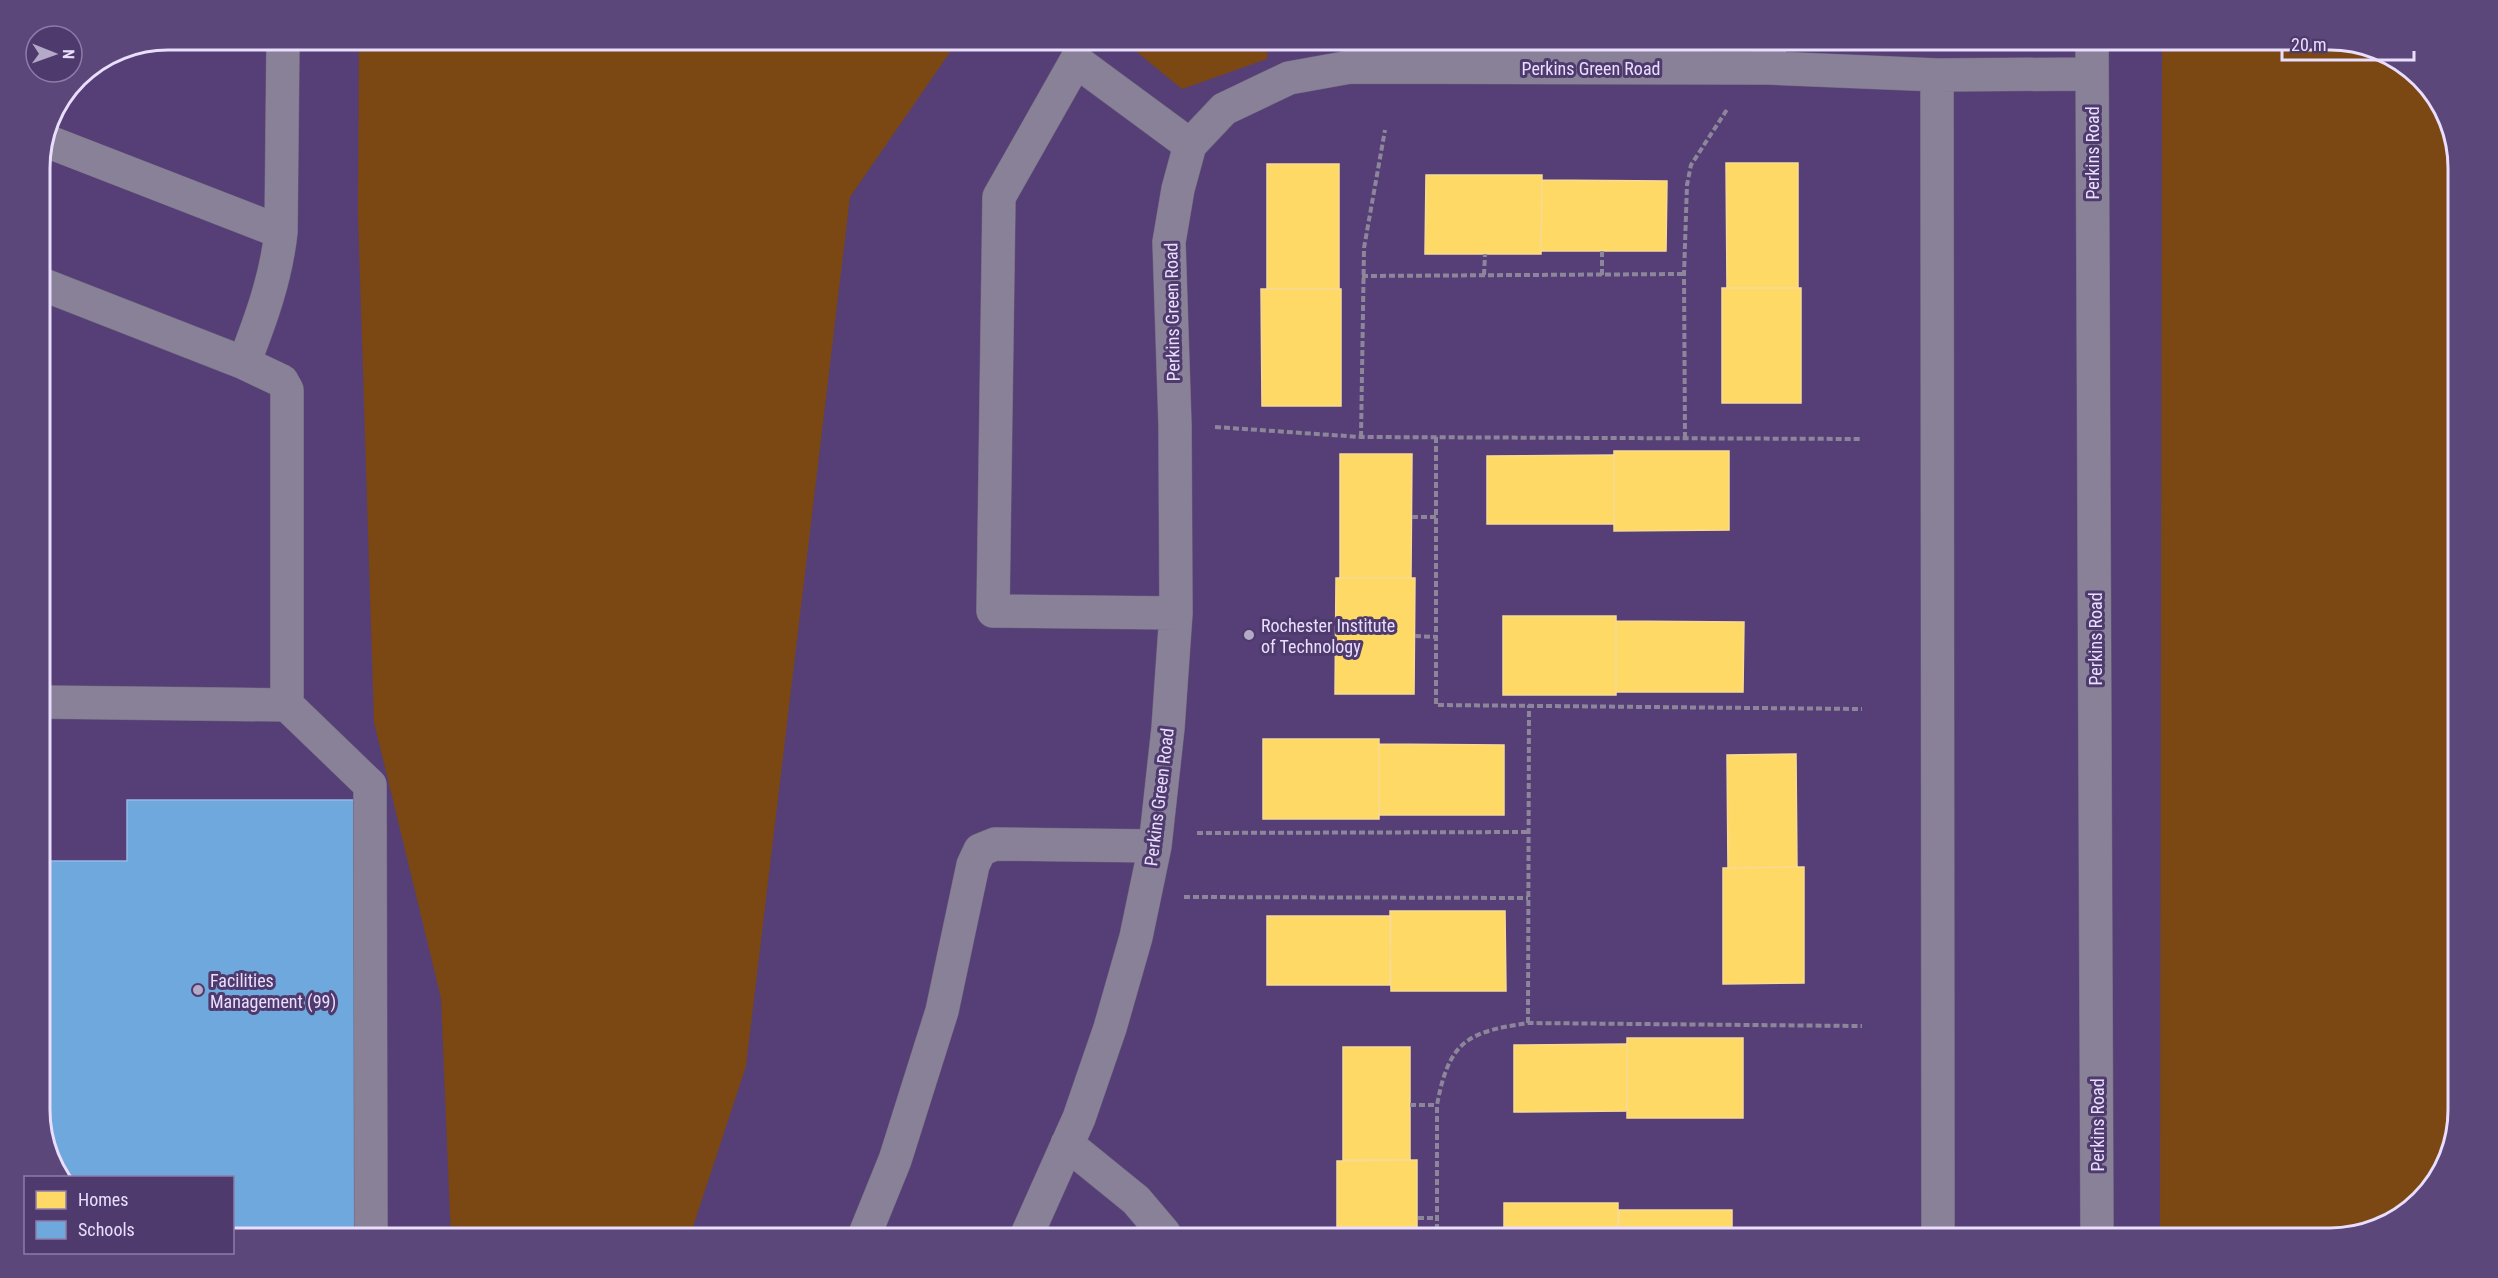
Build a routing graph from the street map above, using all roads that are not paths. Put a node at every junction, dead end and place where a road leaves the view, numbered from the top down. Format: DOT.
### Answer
graph roads {
  1 [pos="283,50"];
  2 [pos="2092,50"];
  3 [pos="1350,53"];
  4 [pos="1765,58"];
  5 [pos="2092,74"];
  6 [pos="1937,75"];
  7 [pos="52,143"];
  8 [pos="1190,145"];
  9 [pos="281,232"];
  10 [pos="50,287"];
  11 [pos="244,363"];
  12 [pos="1176,613"];
  13 [pos="50,702"];
  14 [pos="287,705"];
  15 [pos="1155,840"];
  16 [pos="1067,1144"];
  17 [pos="371,1228"];
  18 [pos="867,1228"];
  19 [pos="1030,1228"];
  20 [pos="1160,1228"];
  21 [pos="1938,1228"];
  22 [pos="2097,1228"];
  1 -- 9 [label="street"];
  2 -- 5 [label="street, Perkins Road"];
  3 -- 4 [label="street, Perkins Green Road"];
  3 -- 8 [label="street, Perkins Green Road"];
  4 -- 6 [label="street, Perkins Green Road"];
  5 -- 6 [label="street, Perkins Green Road"];
  5 -- 22 [label="street, Perkins Road"];
  6 -- 21 [label="street"];
  7 -- 9 [label="street"];
  8 -- 12 [label="street, Perkins Green Road"];
  8 -- 12 [label="street"];
  9 -- 11 [label="street"];
  10 -- 11 [label="street"];
  11 -- 14 [label="street"];
  12 -- 15 [label="street, Perkins Green Road"];
  13 -- 14 [label="street"];
  14 -- 17 [label="street"];
  15 -- 16 [label="street, Perkins Green Road"];
  15 -- 18 [label="street"];
  16 -- 19 [label="street, Perkins Green Road"];
  16 -- 20 [label="street"];
}
